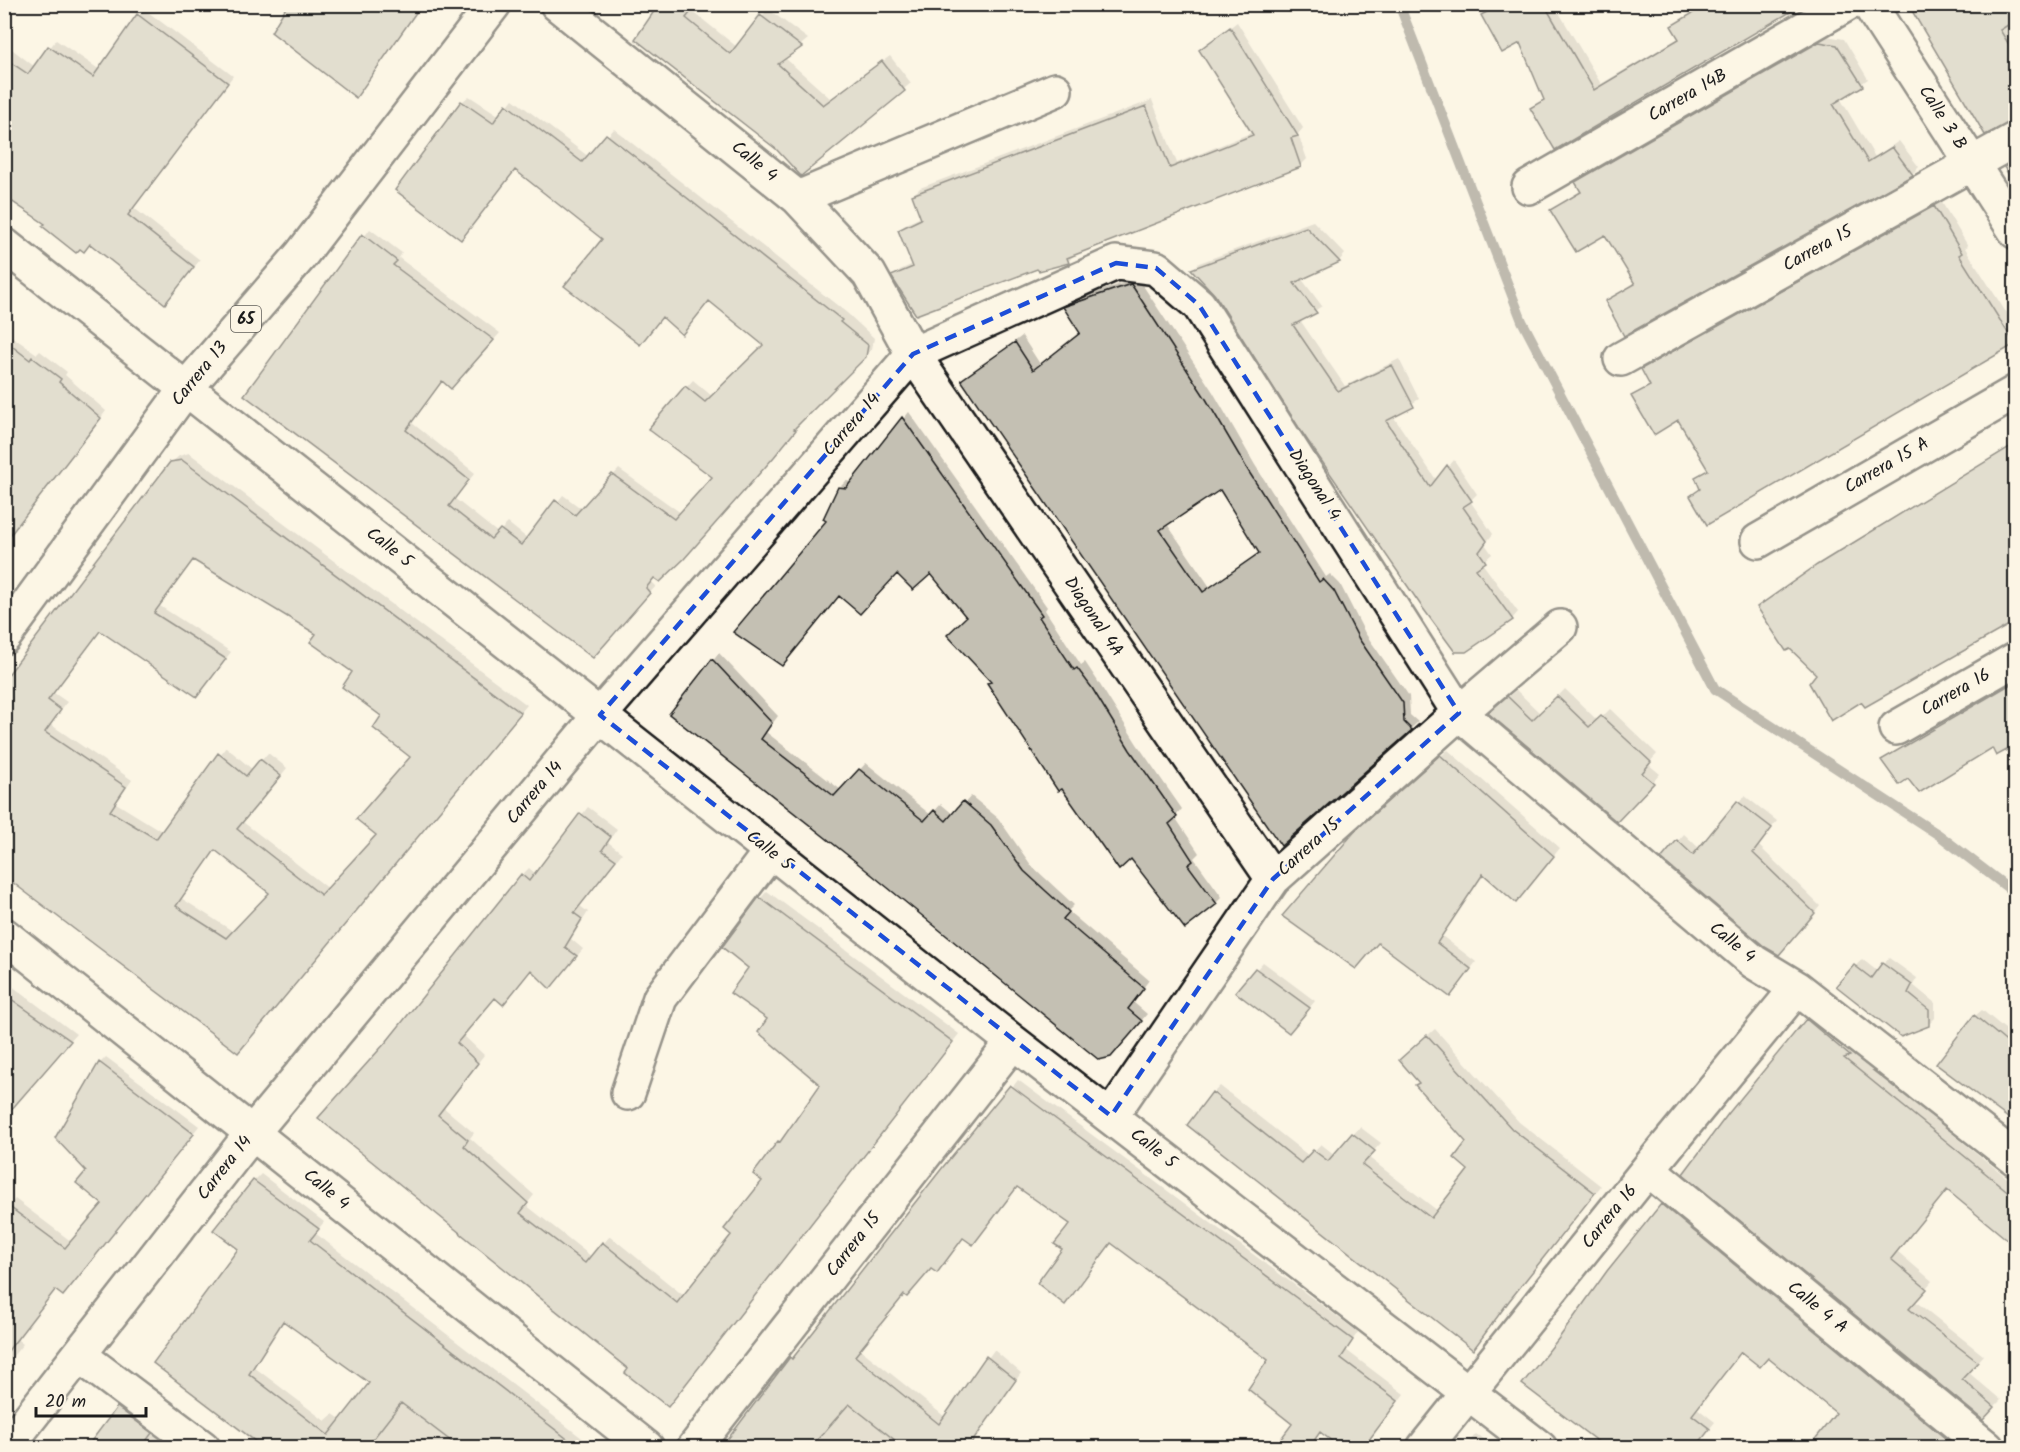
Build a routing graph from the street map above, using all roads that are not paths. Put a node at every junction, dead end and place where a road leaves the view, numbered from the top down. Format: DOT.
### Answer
graph roads {
  1 [pos="494,4"];
  2 [pos="557,4"];
  3 [pos="1847,4"];
  4 [pos="1869,4"];
  5 [pos="1054,90"];
  6 [pos="2016,139"];
  7 [pos="1971,164"];
  8 [pos="1529,187"];
  9 [pos="798,198"];
  10 [pos="2016,232"];
  11 [pos="4,245"];
  12 [pos="1156,268"];
  13 [pos="913,354"];
  14 [pos="1621,359"];
  15 [pos="187,387"];
  16 [pos="2016,392"];
  17 [pos="1758,541"];
  18 [pos="1560,627"];
  19 [pos="4,637"];
  20 [pos="2016,659"];
  21 [pos="1459,713"];
  22 [pos="600,716"];
  23 [pos="1896,728"];
  24 [pos="770,852"];
  25 [pos="1273,879"];
  26 [pos="4,934"];
  27 [pos="1797,988"];
  28 [pos="1013,1042"];
  29 [pos="628,1093"];
  30 [pos="1111,1116"];
  31 [pos="253,1132"];
  32 [pos="2016,1159"];
  33 [pos="1648,1168"];
  34 [pos="79,1355"];
  35 [pos="1469,1393"];
  36 [pos="6,1448"];
  37 [pos="203,1448"];
  38 [pos="647,1448"];
  39 [pos="694,1448"];
  40 [pos="1424,1448"];
  41 [pos="1540,1448"];
  42 [pos="1987,1448"];
  1 -- 15 [label="street, Carrera 13 / 65"];
  2 -- 9 [label="street, Calle 4"];
  3 -- 8 [label="street, Carrera 14B"];
  4 -- 7 [label="street, Calle 3 B"];
  5 -- 9 [label="street"];
  6 -- 7 [label="street, Carrera 15"];
  7 -- 10 [label="street, Calle 3 B"];
  7 -- 14 [label="street, Carrera 15"];
  9 -- 13 [label="street, Calle 4"];
  11 -- 15 [label="street, Calle 5"];
  12 -- 13 [label="street, Carrera 14"];
  12 -- 21 [label="street, Diagonal 4"];
  13 -- 22 [label="street, Carrera 14"];
  13 -- 25 [label="street, Diagonal 4A"];
  15 -- 19 [label="street, Carrera 13 / 65"];
  15 -- 22 [label="street, Calle 5"];
  16 -- 17 [label="street, Carrera 15 A"];
  18 -- 21 [label="street, Carrera 15"];
  20 -- 23 [label="street, Carrera 16"];
  21 -- 25 [label="street, Carrera 15"];
  21 -- 27 [label="street, Calle 4"];
  22 -- 24 [label="street, Calle 5"];
  22 -- 31 [label="street, Carrera 14"];
  24 -- 28 [label="street, Calle 5"];
  24 -- 29 [label="street"];
  25 -- 30 [label="street, Carrera 15"];
  26 -- 31 [label="street, Calle 4"];
  27 -- 32 [label="street, Calle 4"];
  27 -- 33 [label="street, Carrera 16"];
  28 -- 30 [label="street, Calle 5"];
  28 -- 39 [label="street, Carrera 15"];
  30 -- 35 [label="street, Calle 5"];
  31 -- 34 [label="street, Carrera 14"];
  31 -- 38 [label="street, Calle 4"];
  33 -- 35 [label="street, Carrera 16"];
  33 -- 42 [label="street, Calle 4 A"];
  34 -- 36 [label="street, Carrera 14"];
  34 -- 37 [label="street"];
  35 -- 40 [label="street, Carrera 16"];
  35 -- 41 [label="street, Calle 5"];
}
